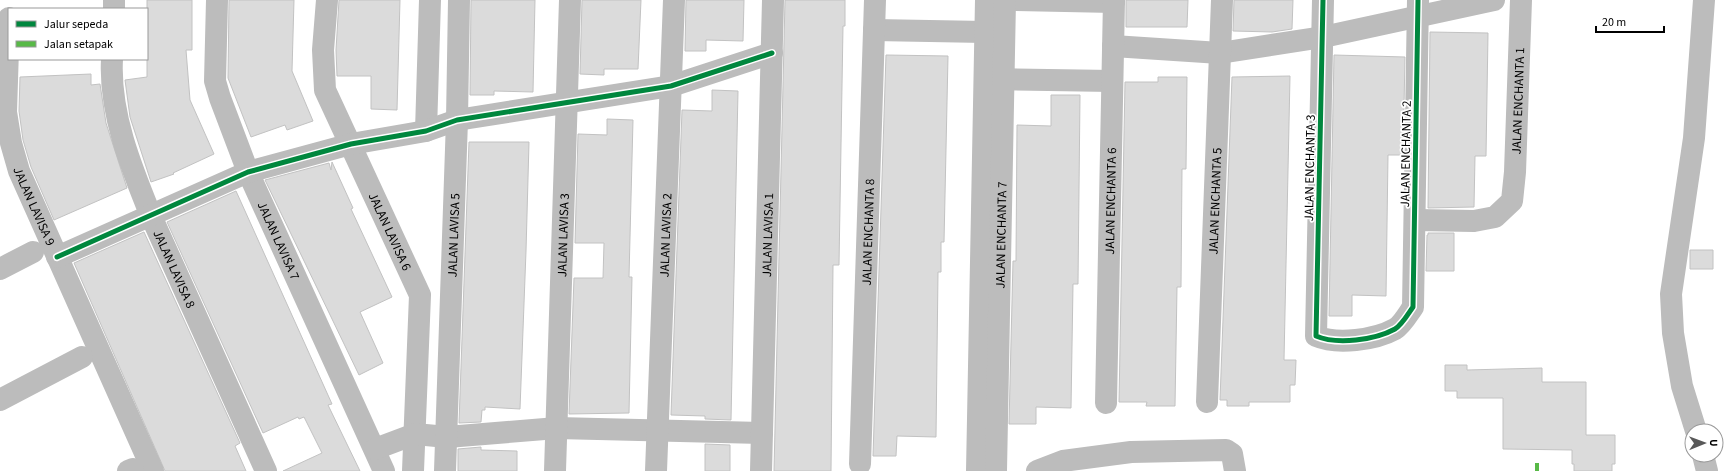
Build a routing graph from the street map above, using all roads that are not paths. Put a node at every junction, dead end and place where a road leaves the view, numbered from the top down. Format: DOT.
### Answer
graph roads {
  1 [pos="217,0"];
  2 [pos="326,0"];
  3 [pos="430,0"];
  4 [pos="459,0"];
  5 [pos="570,0"];
  6 [pos="674,0"];
  7 [pos="773,0"];
  8 [pos="875,0"];
  9 [pos="986,0"];
  10 [pos="1005,0"];
  11 [pos="1012,0"];
  12 [pos="1222,0"];
  13 [pos="1323,0"];
  14 [pos="1494,0"];
  15 [pos="1521,0"];
  16 [pos="1704,0"];
  17 [pos="1114,1"];
  18 [pos="1418,8"];
  19 [pos="874,30"];
  20 [pos="985,32"];
  21 [pos="1323,37"];
  22 [pos="1113,46"];
  23 [pos="8,49"];
  24 [pos="772,53"];
  25 [pos="1220,53"];
  26 [pos="112,60"];
  27 [pos="994,79"];
  28 [pos="1112,81"];
  29 [pos="671,86"];
  30 [pos="566,103"];
  31 [pos="457,120"];
  32 [pos="426,131"];
  33 [pos="351,144"];
  34 [pos="248,172"];
  35 [pos="151,216"];
  36 [pos="1416,220"];
  37 [pos="33,252"];
  38 [pos="57,257"];
  39 [pos="0,269"];
  40 [pos="1413,307"];
  41 [pos="82,357"];
  42 [pos="0,400"];
  43 [pos="1207,402"];
  44 [pos="1106,403"];
  45 [pos="1694,423"];
  46 [pos="557,428"];
  47 [pos="658,430"];
  48 [pos="762,433"];
  49 [pos="415,434"];
  50 [pos="447,437"];
  51 [pos="375,449"];
  52 [pos="860,464"];
  53 [pos="138,470"];
  54 [pos="266,471"];
  55 [pos="384,471"];
  56 [pos="413,471"];
  57 [pos="445,471"];
  58 [pos="555,471"];
  59 [pos="656,471"];
  60 [pos="761,471"];
  61 [pos="977,471"];
  62 [pos="996,471"];
  63 [pos="1037,471"];
  64 [pos="1235,471"];
  1 -- 34 [label="street, JALAN LAVISA 7"];
  2 -- 33 [label="street, JALAN LAVISA 6"];
  3 -- 32 [label="street"];
  4 -- 31 [label="street, JALAN LAVISA 5"];
  5 -- 30 [label="street, JALAN LAVISA 3"];
  6 -- 29 [label="street, JALAN LAVISA 2"];
  7 -- 24 [label="street, JALAN LAVISA 1"];
  8 -- 19 [label="street, JALAN ENCHANTA 8"];
  9 -- 20 [label="street, JALAN ENCHANTA 7"];
  10 -- 27 [label="street, JALAN ENCHANTA 7"];
  11 -- 17 [label="street"];
  12 -- 25 [label="street, JALAN ENCHANTA 5"];
  13 -- 21 [label="street, JALAN ENCHANTA 3"];
  14 -- 18 [label="street"];
  15 -- 36 [label="street, JALAN ENCHANTA 1"];
  16 -- 45 [label="street"];
  17 -- 22 [label="street, JALAN ENCHANTA 6"];
  18 -- 21 [label="street"];
  18 -- 36 [label="street, JALAN ENCHANTA 2"];
  19 -- 20 [label="street"];
  19 -- 52 [label="street, JALAN ENCHANTA 8"];
  20 -- 27 [label="street, JALAN ENCHANTA 7"];
  21 -- 25 [label="street"];
  21 -- 40 [label="street, JALAN ENCHANTA 3"];
  22 -- 25 [label="street"];
  22 -- 28 [label="street, JALAN ENCHANTA 6"];
  23 -- 38 [label="street, JALAN LAVISA 9"];
  24 -- 29 [label="street"];
  24 -- 48 [label="street, JALAN LAVISA 1"];
  25 -- 43 [label="street, JALAN ENCHANTA 5"];
  26 -- 35 [label="street, JALAN LAVISA 8"];
  27 -- 28 [label="street"];
  27 -- 61 [label="street, JALAN ENCHANTA 7"];
  27 -- 62 [label="street, JALAN ENCHANTA 7"];
  28 -- 44 [label="street, JALAN ENCHANTA 6"];
  29 -- 30 [label="street"];
  29 -- 47 [label="street, JALAN LAVISA 2"];
  30 -- 31 [label="street"];
  30 -- 46 [label="street, JALAN LAVISA 3"];
  31 -- 32 [label="street"];
  31 -- 50 [label="street, JALAN LAVISA 5"];
  32 -- 33 [label="street"];
  33 -- 34 [label="street"];
  33 -- 49 [label="street, JALAN LAVISA 6"];
  34 -- 35 [label="street"];
  34 -- 51 [label="street, JALAN LAVISA 7"];
  35 -- 38 [label="street"];
  35 -- 54 [label="street, JALAN LAVISA 8"];
  36 -- 40 [label="street, JALAN ENCHANTA 2"];
  37 -- 39 [label="street"];
  38 -- 53 [label="street, JALAN LAVISA 9"];
  41 -- 42 [label="street"];
  46 -- 47 [label="street"];
  46 -- 50 [label="street"];
  46 -- 58 [label="street, JALAN LAVISA 3"];
  47 -- 48 [label="street"];
  47 -- 59 [label="street, JALAN LAVISA 2"];
  48 -- 60 [label="street, JALAN LAVISA 1"];
  49 -- 50 [label="street"];
  49 -- 51 [label="street"];
  49 -- 56 [label="street, JALAN LAVISA 6"];
  50 -- 57 [label="street, JALAN LAVISA 5"];
  51 -- 55 [label="street, JALAN LAVISA 7"];
  63 -- 64 [label="street"];
}
